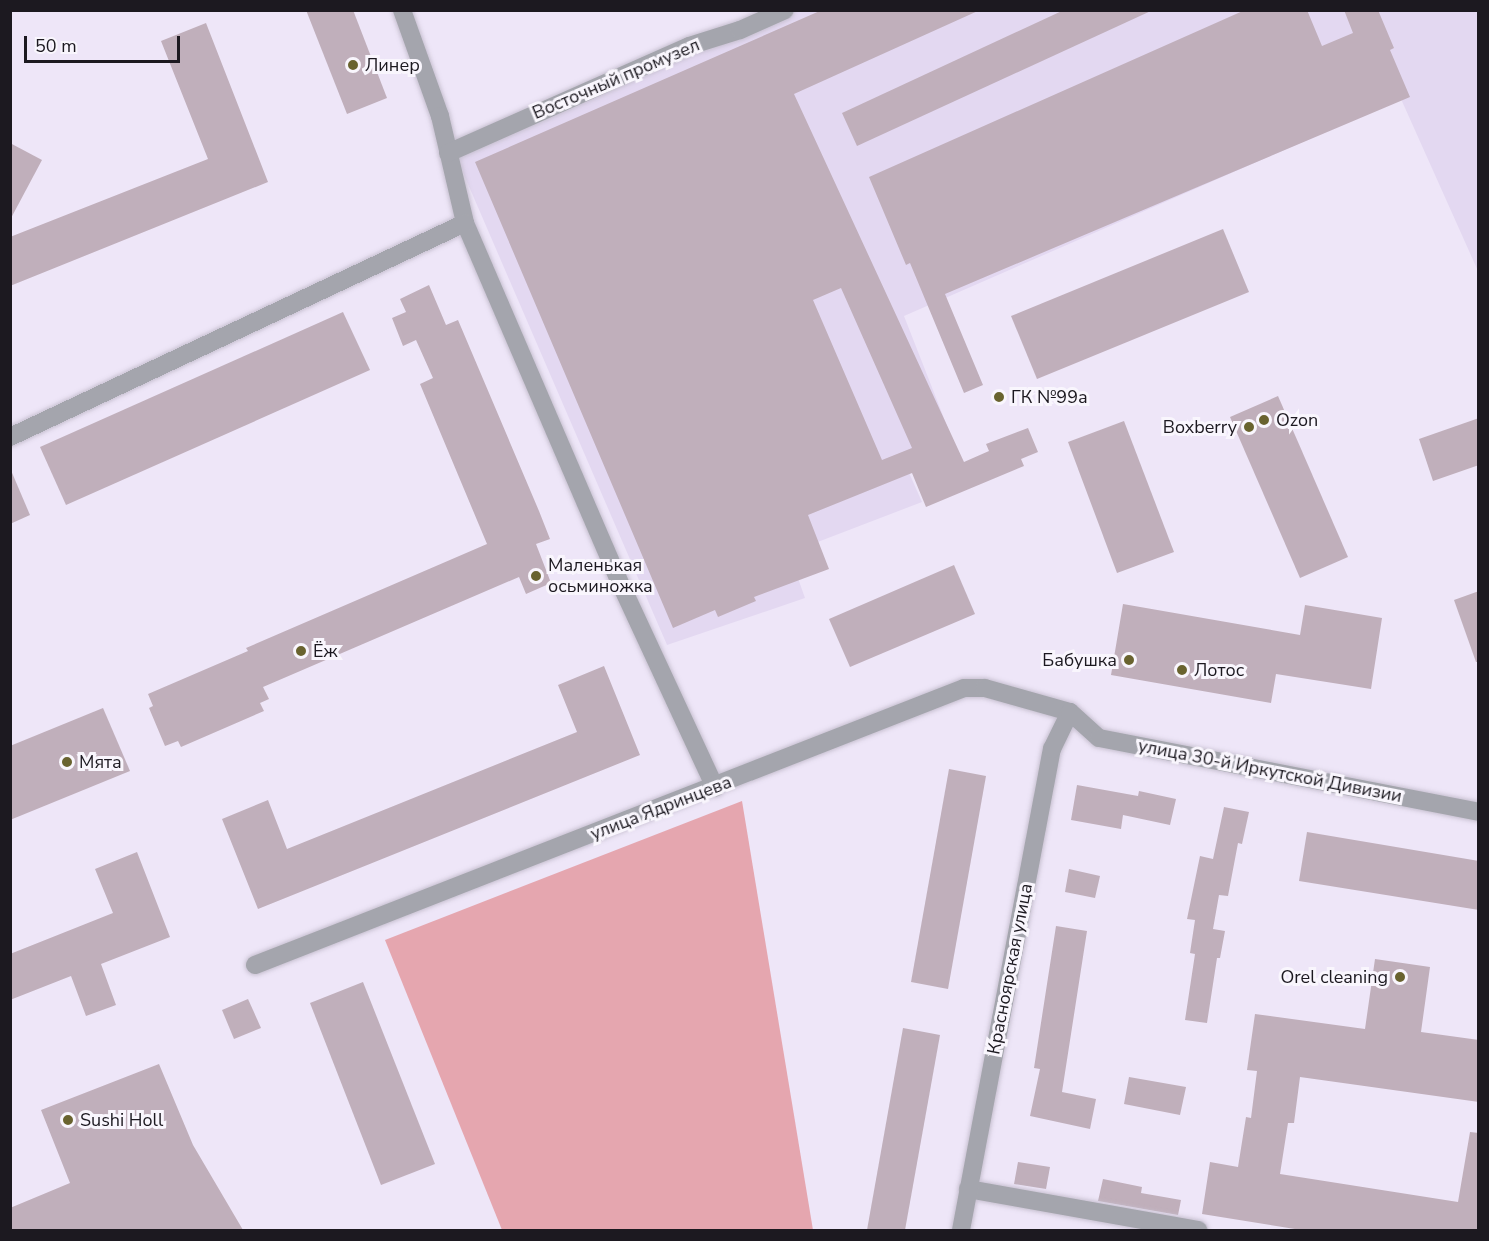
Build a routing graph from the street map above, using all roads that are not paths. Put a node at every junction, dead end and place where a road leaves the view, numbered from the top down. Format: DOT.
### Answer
graph roads {
  1 [pos="402,10"];
  2 [pos="785,10"];
  3 [pos="448,153"];
  4 [pos="465,223"];
  5 [pos="10,437"];
  6 [pos="1070,712"];
  7 [pos="715,787"];
  8 [pos="1479,812"];
  9 [pos="255,965"];
  10 [pos="968,1189"];
  11 [pos="961,1230"];
  12 [pos="1198,1230"];
  1 -- 3 [label="street"];
  2 -- 3 [label="street, Восточный промузел"];
  3 -- 4 [label="street"];
  4 -- 5 [label="street"];
  4 -- 7 [label="street"];
  6 -- 7 [label="street, улица Ядринцева"];
  6 -- 8 [label="street, улица 30-й Иркутской Дивизии"];
  6 -- 10 [label="street, Красноярская улица"];
  7 -- 9 [label="street, улица Ядринцева"];
  10 -- 11 [label="street, Красноярская улица"];
  10 -- 12 [label="street"];
}
